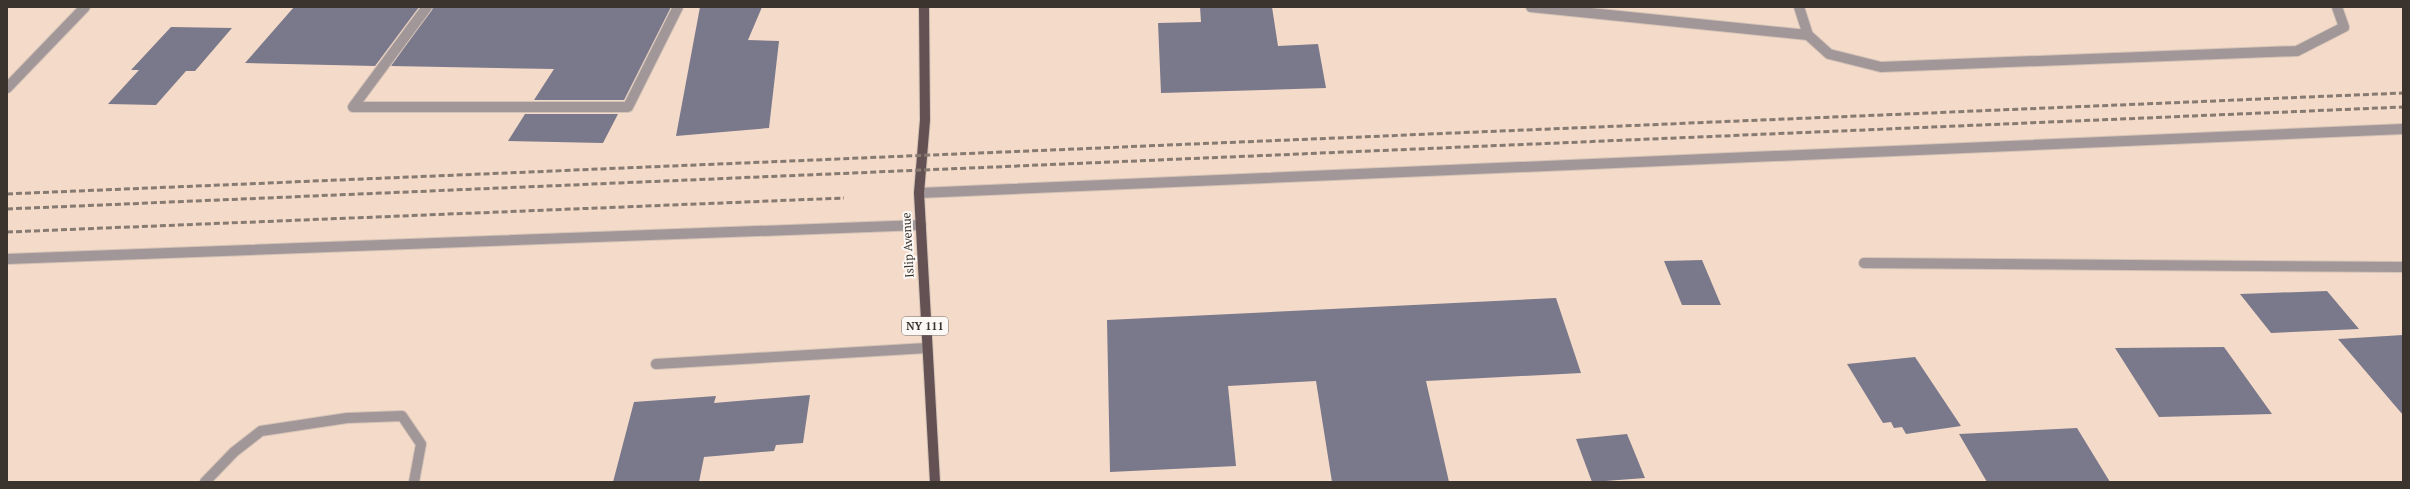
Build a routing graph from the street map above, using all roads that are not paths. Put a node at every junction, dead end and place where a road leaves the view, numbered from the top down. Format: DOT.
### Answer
graph roads {
  1 [pos="85,7"];
  2 [pos="427,7"];
  3 [pos="678,7"];
  4 [pos="924,7"];
  5 [pos="1531,7"];
  6 [pos="1799,7"];
  7 [pos="2337,7"];
  8 [pos="1808,34"];
  9 [pos="7,88"];
  10 [pos="2403,129"];
  11 [pos="919,193"];
  12 [pos="921,225"];
  13 [pos="7,259"];
  14 [pos="1864,263"];
  15 [pos="2403,267"];
  16 [pos="927,348"];
  17 [pos="656,364"];
  18 [pos="205,482"];
  19 [pos="414,482"];
  20 [pos="935,482"];
  1 -- 9 [label="street"];
  2 -- 3 [label="street"];
  4 -- 11 [label="main road, Islip Avenue / NY 111"];
  5 -- 8 [label="street"];
  6 -- 8 [label="street"];
  7 -- 8 [label="street"];
  10 -- 11 [label="street"];
  11 -- 12 [label="main road, Islip Avenue / NY 111"];
  12 -- 13 [label="street"];
  12 -- 16 [label="main road, Islip Avenue / NY 111"];
  14 -- 15 [label="street"];
  16 -- 17 [label="street"];
  16 -- 20 [label="main road, Islip Avenue / NY 111"];
  18 -- 19 [label="street"];
}
